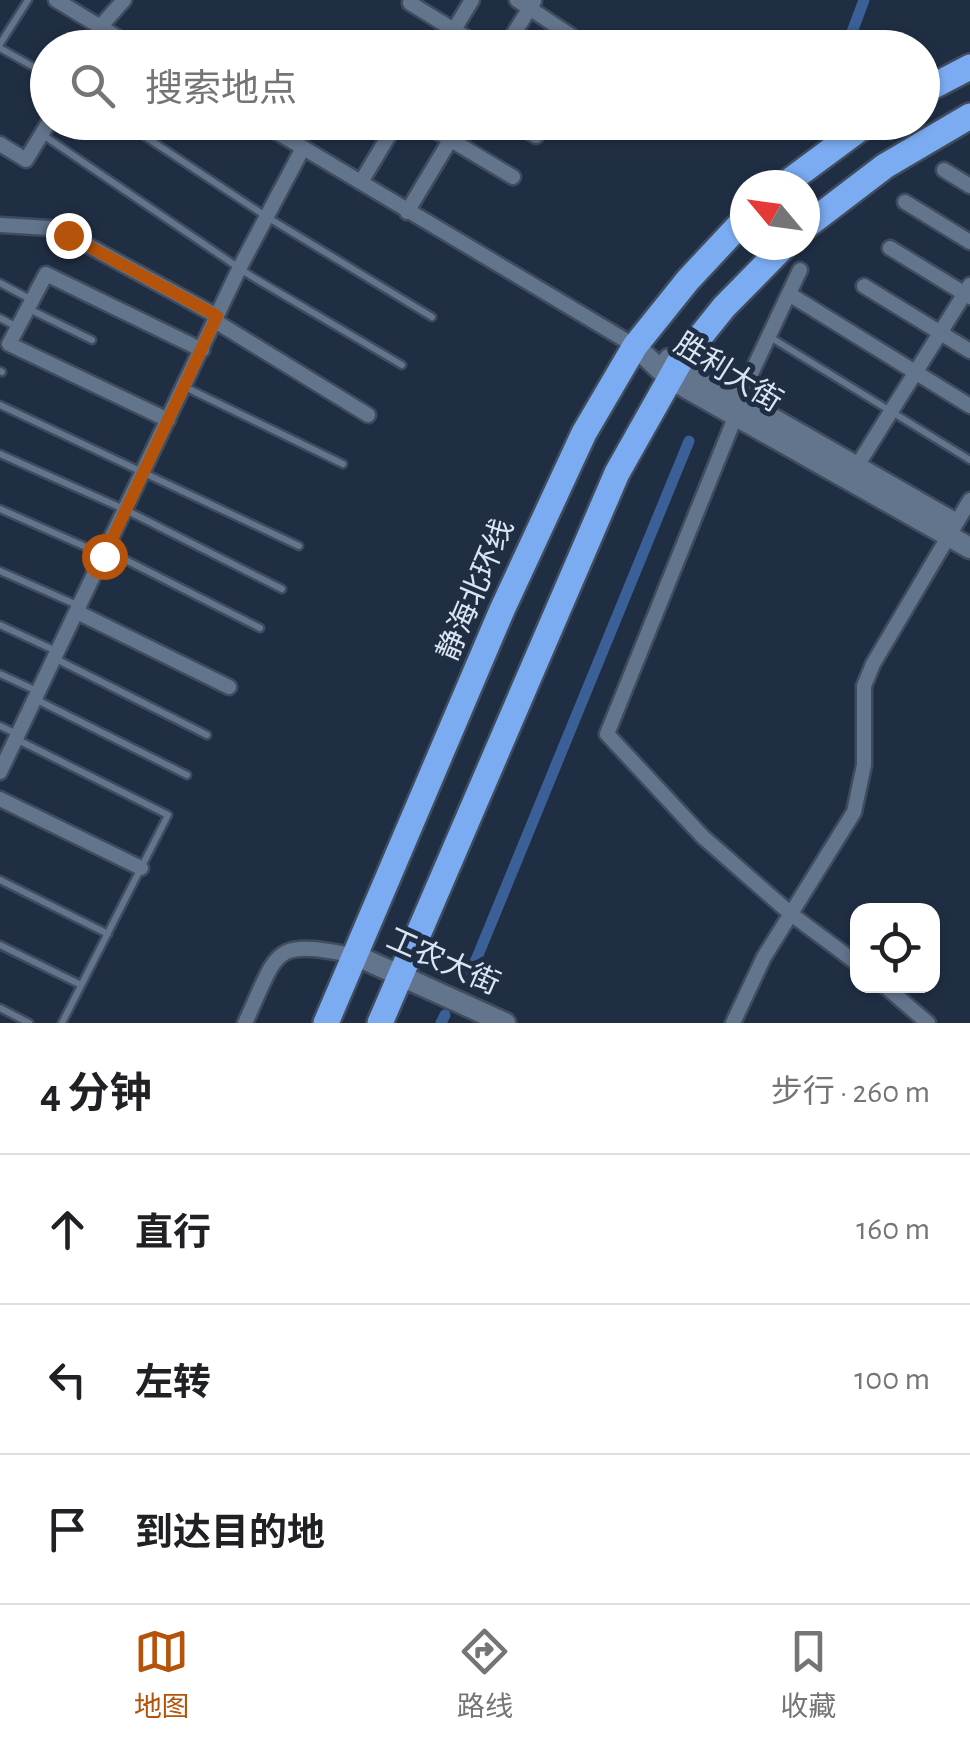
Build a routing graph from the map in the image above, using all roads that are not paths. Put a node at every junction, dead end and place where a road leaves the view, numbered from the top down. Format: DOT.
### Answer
graph roads {
  1 [pos="28,0"];
  2 [pos="56,0"];
  3 [pos="124,0"];
  4 [pos="472,0"];
  5 [pos="527,3"];
  6 [pos="410,4"];
  7 [pos="100,27"];
  8 [pos="98,30"];
  9 [pos="105,30"];
  10 [pos="454,30"];
  11 [pos="514,30"];
  12 [pos="563,30"];
  13 [pos="0,46"];
  14 [pos="30,64"];
  15 [pos="970,67"];
  16 [pos="940,83"];
  17 [pos="970,116"];
  18 [pos="940,134"];
  19 [pos="39,140"];
  20 [pos="61,140"];
  21 [pos="149,140"];
  22 [pos="290,140"];
  23 [pos="386,140"];
  24 [pos="450,140"];
  25 [pos="842,140"];
  26 [pos="931,140"];
  27 [pos="0,144"];
  28 [pos="303,148"];
  29 [pos="826,151"];
  30 [pos="803,170"];
  31 [pos="944,170"];
  32 [pos="512,177"];
  33 [pos="361,182"];
  34 [pos="970,186"];
  35 [pos="852,188"];
  36 [pos="905,202"];
  37 [pos="407,212"];
  38 [pos="820,215"];
  39 [pos="267,217"];
  40 [pos="1,225"];
  41 [pos="730,236"];
  42 [pos="970,242"];
  43 [pos="890,248"];
  44 [pos="770,260"];
  45 [pos="240,267"];
  46 [pos="800,270"];
  47 [pos="0,283"];
  48 [pos="864,286"];
  49 [pos="968,292"];
  50 [pos="789,294"];
  51 [pos="30,304"];
  52 [pos="432,317"];
  53 [pos="0,318"];
  54 [pos="216,319"];
  55 [pos="18,328"];
  56 [pos="940,332"];
  57 [pos="769,336"];
  58 [pos="92,340"];
  59 [pos="635,346"];
  60 [pos="202,350"];
  61 [pos="970,350"];
  62 [pos="402,365"];
  63 [pos="674,370"];
  64 [pos="916,372"];
  65 [pos="184,386"];
  66 [pos="0,405"];
  67 [pos="738,406"];
  68 [pos="970,406"];
  69 [pos="891,411"];
  70 [pos="368,415"];
  71 [pos="168,420"];
  72 [pos="0,454"];
  73 [pos="970,460"];
  74 [pos="343,464"];
  75 [pos="144,471"];
  76 [pos="853,472"];
  77 [pos="970,500"];
  78 [pos="0,509"];
  79 [pos="126,510"];
  80 [pos="958,531"];
  81 [pos="299,546"];
  82 [pos="970,548"];
  83 [pos="106,553"];
  84 [pos="0,571"];
  85 [pos="282,589"];
  86 [pos="79,609"];
  87 [pos="0,626"];
  88 [pos="260,628"];
  89 [pos="57,655"];
  90 [pos="0,674"];
  91 [pos="230,687"];
  92 [pos="38,696"];
  93 [pos="0,726"];
  94 [pos="207,734"];
  95 [pos="18,737"];
  96 [pos="0,772"];
  97 [pos="187,775"];
  98 [pos="0,798"];
  99 [pos="141,868"];
  100 [pos="0,880"];
  101 [pos="790,914"];
  102 [pos="108,934"];
  103 [pos="0,945"];
  104 [pos="357,956"];
  105 [pos="850,958"];
  106 [pos="403,976"];
  107 [pos="81,985"];
  108 [pos="893,993"];
  109 [pos="0,1008"];
  110 [pos="469,1016"];
  111 [pos="29,1023"];
  112 [pos="62,1023"];
  113 [pos="245,1023"];
  114 [pos="326,1023"];
  115 [pos="380,1023"];
  116 [pos="505,1023"];
  117 [pos="733,1023"];
  118 [pos="928,1023"];
  1 -- 13 [label="lane"];
  2 -- 7 [label="street"];
  3 -- 7 [label="street"];
  4 -- 10 [label="street"];
  5 -- 11 [label="street"];
  5 -- 12 [label="street"];
  6 -- 10 [label="street"];
  7 -- 8 [label="lane"];
  7 -- 9 [label="street"];
  13 -- 14 [label="lane"];
  15 -- 16 [label="highway"];
  17 -- 18 [label="highway"];
  19 -- 27 [label="street"];
  20 -- 45 [label="lane"];
  21 -- 39 [label="lane"];
  22 -- 28 [label="street"];
  23 -- 33 [label="street"];
  24 -- 32 [label="street"];
  24 -- 37 [label="street"];
  25 -- 29 [label="highway"];
  26 -- 35 [label="highway"];
  28 -- 33 [label="street"];
  28 -- 39 [label="street"];
  29 -- 30 [label="highway"];
  29 -- 35 [label="highway"];
  31 -- 34 [label="street"];
  33 -- 37 [label="street"];
  35 -- 38 [label="highway"];
  36 -- 42 [label="street"];
  37 -- 59 [label="street"];
  39 -- 45 [label="street"];
  39 -- 52 [label="lane"];
  40 -- 54 [label="street"];
  41 -- 59 [label="highway, 静海北环线"];
  43 -- 49 [label="street"];
  44 -- 63 [label="highway"];
  45 -- 54 [label="street"];
  45 -- 62 [label="lane"];
  46 -- 50 [label="street"];
  47 -- 51 [label="lane"];
  48 -- 56 [label="street"];
  49 -- 56 [label="street"];
  50 -- 57 [label="street"];
  50 -- 64 [label="street"];
  51 -- 55 [label="street"];
  51 -- 58 [label="lane"];
  51 -- 60 [label="street"];
  53 -- 55 [label="lane"];
  54 -- 60 [label="street"];
  54 -- 70 [label="street"];
  55 -- 71 [label="street"];
  56 -- 61 [label="street"];
  56 -- 64 [label="street"];
  57 -- 67 [label="street"];
  57 -- 69 [label="lane"];
  59 -- 63 [label="main road, 胜利大街"];
  59 -- 104 [label="highway, 静海北环线"];
  60 -- 65 [label="street"];
  63 -- 67 [label="main road, 胜利大街"];
  63 -- 106 [label="highway"];
  64 -- 68 [label="street"];
  64 -- 69 [label="street"];
  65 -- 71 [label="street"];
  65 -- 74 [label="lane"];
  66 -- 75 [label="lane"];
  67 -- 76 [label="main road, 胜利大街"];
  67 -- 101 [label="street"];
  69 -- 73 [label="lane"];
  69 -- 76 [label="street"];
  71 -- 75 [label="street"];
  72 -- 79 [label="lane"];
  75 -- 79 [label="street"];
  75 -- 81 [label="lane"];
  76 -- 80 [label="main road, 胜利大街"];
  77 -- 80 [label="street"];
  78 -- 83 [label="lane"];
  79 -- 83 [label="street"];
  79 -- 85 [label="lane"];
  80 -- 82 [label="main road, 胜利大街"];
  80 -- 101 [label="street"];
  83 -- 86 [label="street"];
  83 -- 88 [label="lane"];
  84 -- 86 [label="lane"];
  86 -- 89 [label="street"];
  86 -- 91 [label="street"];
  87 -- 89 [label="lane"];
  89 -- 92 [label="street"];
  89 -- 94 [label="lane"];
  90 -- 92 [label="lane"];
  92 -- 95 [label="street"];
  92 -- 97 [label="lane"];
  93 -- 95 [label="lane"];
  95 -- 96 [label="street"];
  95 -- 99 [label="lane"];
  98 -- 99 [label="street"];
  99 -- 102 [label="lane"];
  100 -- 102 [label="lane"];
  101 -- 105 [label="street"];
  101 -- 117 [label="street"];
  102 -- 107 [label="lane"];
  103 -- 107 [label="lane"];
  104 -- 106 [label="main road, 工农大街"];
  104 -- 113 [label="street"];
  104 -- 114 [label="highway, 静海北环线"];
  106 -- 110 [label="main road, 工农大街"];
  106 -- 115 [label="highway"];
  107 -- 112 [label="lane"];
  108 -- 118 [label="street"];
  109 -- 111 [label="lane"];
  110 -- 116 [label="main road, 工农大街"];
}
